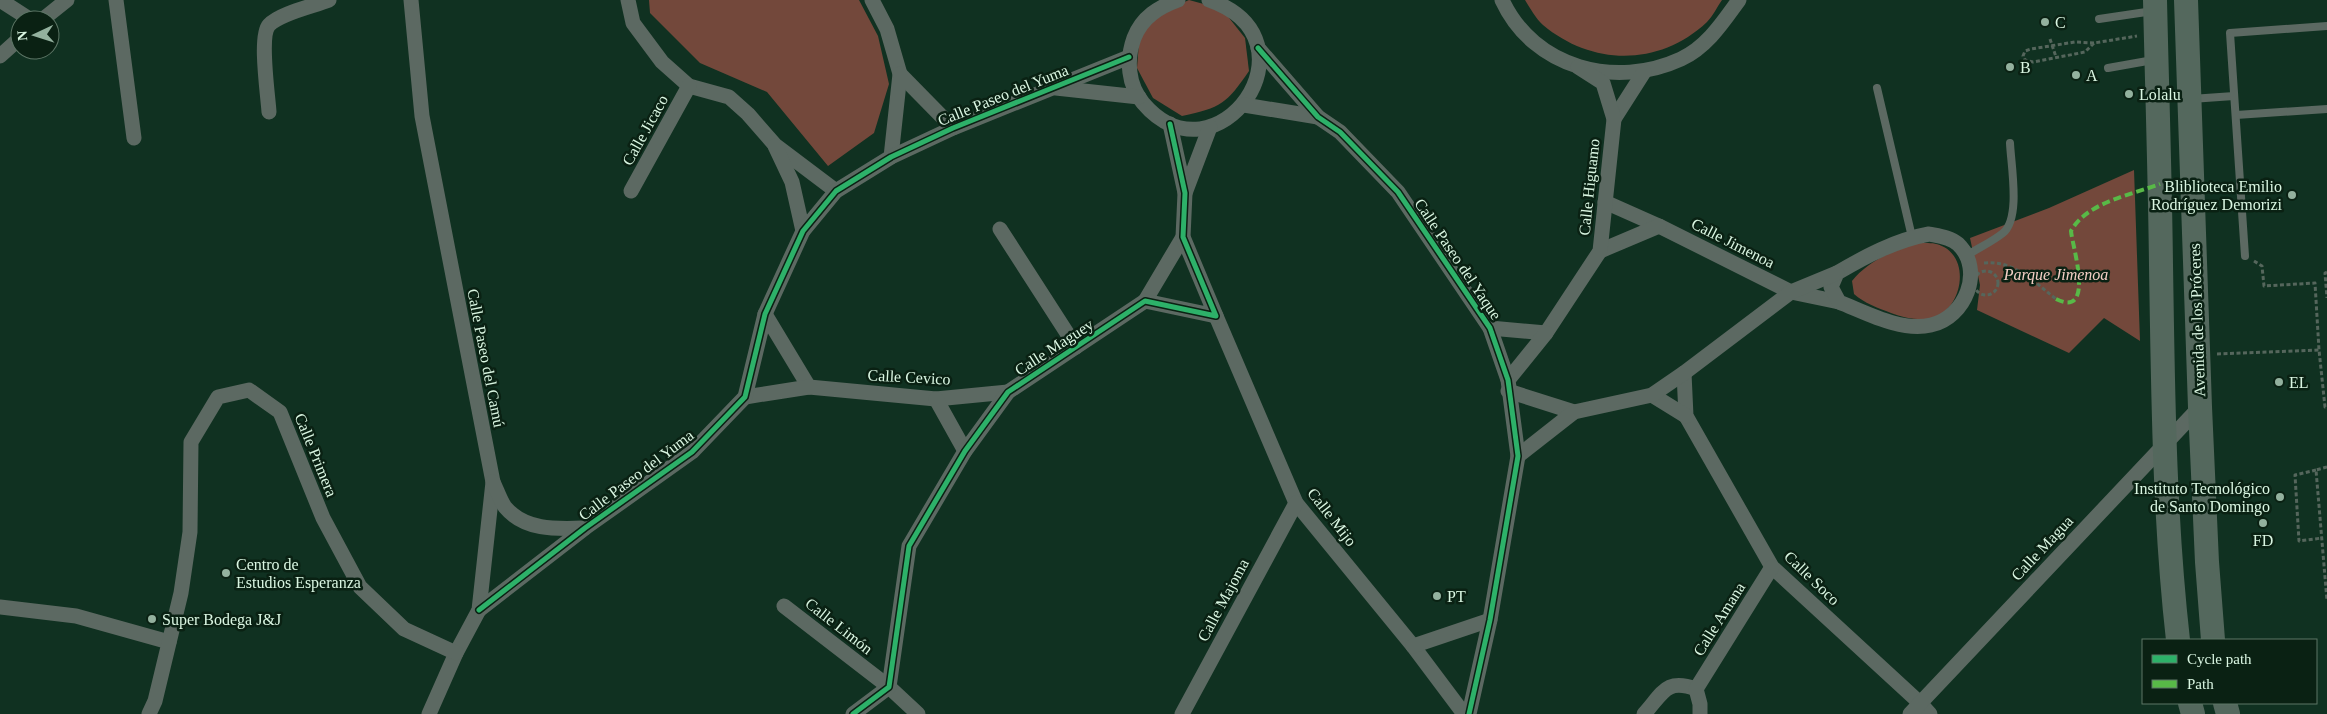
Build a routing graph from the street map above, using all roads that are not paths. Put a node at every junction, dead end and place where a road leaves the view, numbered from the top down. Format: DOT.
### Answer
graph roads {
  1 [pos="0,0"];
  2 [pos="67,0"];
  3 [pos="116,0"];
  4 [pos="329,0"];
  5 [pos="411,0"];
  6 [pos="628,0"];
  7 [pos="872,0"];
  8 [pos="1149,0"];
  9 [pos="1178,0"];
  10 [pos="1209,0"];
  11 [pos="1234,0"];
  12 [pos="1502,0"];
  13 [pos="1739,0"];
  14 [pos="2186,0"];
  15 [pos="16,10"];
  16 [pos="54,10"];
  17 [pos="2155,15"];
  18 [pos="1241,17"];
  19 [pos="1144,19"];
  20 [pos="2099,19"];
  21 [pos="2327,26"];
  22 [pos="10,47"];
  23 [pos="1258,48"];
  24 [pos="0,56"];
  25 [pos="1129,57"];
  26 [pos="2156,60"];
  27 [pos="1578,67"];
  28 [pos="2108,68"];
  29 [pos="1644,72"];
  30 [pos="900,74"];
  31 [pos="690,86"];
  32 [pos="1055,88"];
  33 [pos="1877,88"];
  34 [pos="2234,96"];
  35 [pos="1138,97"];
  36 [pos="2189,99"];
  37 [pos="1244,105"];
  38 [pos="2327,110"];
  39 [pos="269,112"];
  40 [pos="2236,115"];
  41 [pos="1318,117"];
  42 [pos="1614,119"];
  43 [pos="1170,124"];
  44 [pos="1210,126"];
  45 [pos="953,128"];
  46 [pos="134,138"];
  47 [pos="2010,143"];
  48 [pos="775,145"];
  49 [pos="891,157"];
  50 [pos="631,190"];
  51 [pos="836,191"];
  52 [pos="1185,193"];
  53 [pos="1606,202"];
  54 [pos="1659,226"];
  55 [pos="1000,229"];
  56 [pos="803,231"];
  57 [pos="1182,237"];
  58 [pos="1912,237"];
  59 [pos="1600,250"];
  60 [pos="2246,257"];
  61 [pos="1968,260"];
  62 [pos="1837,273"];
  63 [pos="1790,292"];
  64 [pos="1145,301"];
  65 [pos="1839,302"];
  66 [pos="765,314"];
  67 [pos="1216,316"];
  68 [pos="1490,328"];
  69 [pos="1546,333"];
  70 [pos="1076,347"];
  71 [pos="1684,374"];
  72 [pos="1508,386"];
  73 [pos="809,387"];
  74 [pos="1008,392"];
  75 [pos="1652,395"];
  76 [pos="745,397"];
  77 [pos="936,399"];
  78 [pos="2200,406"];
  79 [pos="1574,412"];
  80 [pos="1686,416"];
  81 [pos="2164,442"];
  82 [pos="964,451"];
  83 [pos="1518,456"];
  84 [pos="493,482"];
  85 [pos="1296,504"];
  86 [pos="585,528"];
  87 [pos="1772,567"];
  88 [pos="784,606"];
  89 [pos="0,607"];
  90 [pos="479,610"];
  91 [pos="1490,620"];
  92 [pos="2178,639"];
  93 [pos="2213,639"];
  94 [pos="169,642"];
  95 [pos="1413,646"];
  96 [pos="456,653"];
  97 [pos="889,687"];
  98 [pos="1696,689"];
  99 [pos="1926,709"];
  100 [pos="149,714"];
  101 [pos="429,714"];
  102 [pos="853,714"];
  103 [pos="918,714"];
  104 [pos="1182,714"];
  105 [pos="1464,714"];
  106 [pos="1469,714"];
  107 [pos="1644,714"];
  108 [pos="1700,714"];
  109 [pos="1910,714"];
  1 -- 15 [label="street"];
  2 -- 16 [label="street"];
  3 -- 46 [label="street"];
  4 -- 39 [label="street"];
  5 -- 84 [label="street, Calle Paseo del Camú"];
  6 -- 31 [label="street"];
  7 -- 30 [label="street"];
  8 -- 19 [label="street"];
  9 -- 19 [label="street"];
  10 -- 18 [label="street"];
  11 -- 18 [label="street"];
  12 -- 27 [label="street"];
  13 -- 29 [label="street"];
  14 -- 36 [label="main road, Avenida de los Próceres"];
  17 -- 20 [label="lane"];
  17 -- 26 [label="main road, Avenida de los Próceres"];
  18 -- 23 [label="street"];
  19 -- 25 [label="street"];
  21 -- 34 [label="lane"];
  22 -- 24 [label="street"];
  23 -- 37 [label="street"];
  23 -- 41 [label="street, Calle Paseo del Yaque"];
  25 -- 32 [label="street, Calle Paseo del Yuma"];
  25 -- 35 [label="street"];
  26 -- 28 [label="lane"];
  26 -- 81 [label="main road, Avenida de los Próceres"];
  27 -- 29 [label="street"];
  27 -- 42 [label="street, Calle Higuamo"];
  29 -- 42 [label="street, Calle Higuamo"];
  30 -- 45 [label="street"];
  30 -- 49 [label="street"];
  31 -- 48 [label="street"];
  31 -- 50 [label="street, Calle Jicaco"];
  32 -- 35 [label="street, Calle Paseo del Yuma"];
  32 -- 45 [label="street, Calle Paseo del Yuma"];
  33 -- 58 [label="lane"];
  34 -- 36 [label="lane"];
  34 -- 40 [label="lane"];
  35 -- 43 [label="street"];
  36 -- 78 [label="main road, Avenida de los Próceres"];
  37 -- 41 [label="street, Calle Paseo del Yaque"];
  37 -- 44 [label="street"];
  38 -- 40 [label="lane"];
  40 -- 60 [label="lane"];
  41 -- 68 [label="street, Calle Paseo del Yaque"];
  42 -- 53 [label="street, Calle Higuamo"];
  43 -- 44 [label="street"];
  43 -- 52 [label="street, Calle Maguey"];
  44 -- 52 [label="street, Calle Maguey"];
  45 -- 49 [label="street, Calle Paseo del Yuma"];
  47 -- 61 [label="lane"];
  48 -- 51 [label="street"];
  48 -- 56 [label="street"];
  49 -- 51 [label="street, Calle Paseo del Yuma"];
  51 -- 56 [label="street, Calle Paseo del Yuma"];
  52 -- 57 [label="street, Calle Maguey"];
  53 -- 54 [label="street, Calle Jimenoa"];
  53 -- 59 [label="street, Calle Higuamo"];
  54 -- 59 [label="street"];
  54 -- 63 [label="street, Calle Jimenoa"];
  55 -- 70 [label="street"];
  56 -- 66 [label="street, Calle Paseo del Yuma"];
  57 -- 64 [label="street, Calle Maguey"];
  57 -- 67 [label="street, Calle Maguey"];
  58 -- 61 [label="street"];
  58 -- 62 [label="street"];
  59 -- 69 [label="street, Calle Higuamo"];
  61 -- 65 [label="street, Calle Jimenoa"];
  62 -- 63 [label="street"];
  62 -- 65 [label="street"];
  63 -- 65 [label="street, Calle Jimenoa"];
  63 -- 71 [label="street"];
  64 -- 67 [label="street"];
  64 -- 70 [label="street, Calle Maguey"];
  66 -- 73 [label="street"];
  66 -- 76 [label="street, Calle Paseo del Yuma"];
  67 -- 85 [label="street, Calle Mijo"];
  68 -- 69 [label="street"];
  68 -- 72 [label="street, Calle Paseo del Yaque"];
  69 -- 72 [label="street, Calle Higuamo"];
  70 -- 74 [label="street, Calle Maguey"];
  71 -- 75 [label="street"];
  71 -- 80 [label="street, Calle Soco"];
  72 -- 79 [label="street"];
  72 -- 83 [label="street, Calle Paseo del Yaque"];
  73 -- 76 [label="street, Calle Cevico"];
  73 -- 77 [label="street, Calle Cevico"];
  74 -- 77 [label="street, Calle Cevico"];
  74 -- 82 [label="street, Calle Maguey"];
  75 -- 79 [label="street"];
  75 -- 80 [label="street, Calle Soco"];
  76 -- 86 [label="street, Calle Paseo del Yuma"];
  77 -- 82 [label="street"];
  78 -- 81 [label="street, Calle Magua"];
  78 -- 93 [label="main road, Avenida de los Próceres"];
  79 -- 83 [label="street"];
  80 -- 87 [label="street, Calle Soco"];
  81 -- 92 [label="main road, Avenida de los Próceres"];
  81 -- 99 [label="street, Calle Magua"];
  82 -- 97 [label="street, Calle Maguey"];
  83 -- 91 [label="street, Calle Paseo del Yaque"];
  84 -- 86 [label="street"];
  84 -- 90 [label="street, Calle Paseo del Camú"];
  85 -- 95 [label="street, Calle Mijo"];
  85 -- 104 [label="street, Calle Majoma"];
  86 -- 90 [label="street, Calle Paseo del Yuma"];
  87 -- 98 [label="street, Calle Amana"];
  87 -- 99 [label="street, Calle Soco"];
  88 -- 97 [label="street, Calle Limón"];
  89 -- 94 [label="street"];
  90 -- 96 [label="street, Calle Paseo del Camú"];
  91 -- 95 [label="street"];
  91 -- 106 [label="street, Calle Paseo del Yaque"];
  94 -- 96 [label="street, Calle Primera"];
  94 -- 100 [label="street, Calle Primera"];
  95 -- 105 [label="street, Calle Mijo"];
  96 -- 101 [label="street, Calle Paseo del Camú"];
  97 -- 102 [label="street"];
  97 -- 103 [label="street, Calle Limón"];
  98 -- 107 [label="street"];
  98 -- 108 [label="street"];
  99 -- 109 [label="street, Calle Magua"];
}
